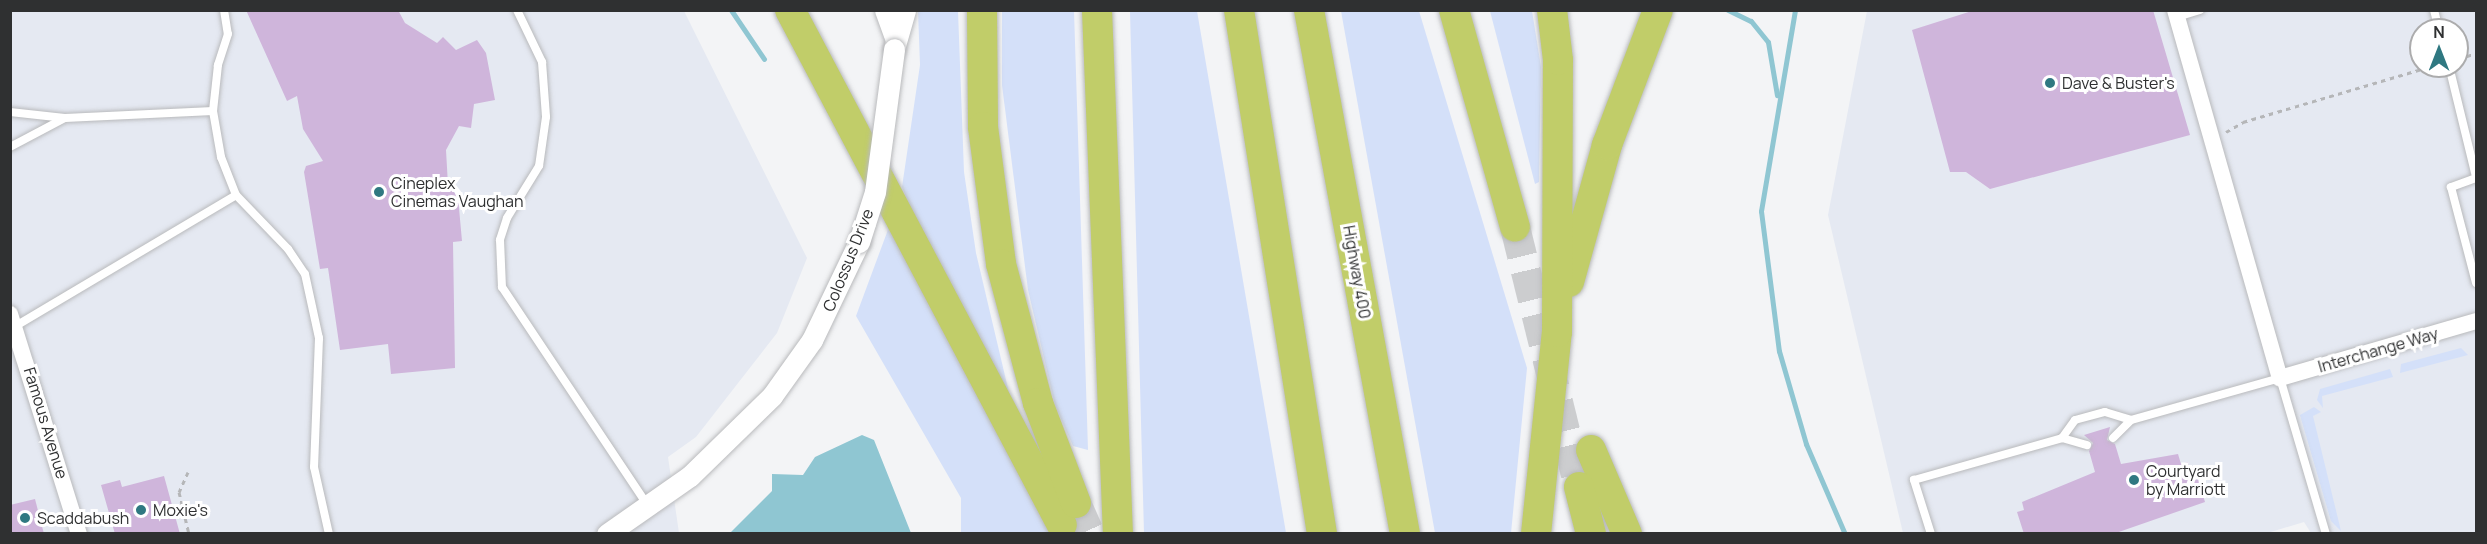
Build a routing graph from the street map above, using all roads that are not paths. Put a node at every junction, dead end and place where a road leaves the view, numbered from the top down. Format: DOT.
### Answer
graph roads {
  1 [pos="224,10"];
  2 [pos="517,10"];
  3 [pos="790,10"];
  4 [pos="885,10"];
  5 [pos="905,10"];
  6 [pos="982,10"];
  7 [pos="1096,10"];
  8 [pos="1239,10"];
  9 [pos="1309,10"];
  10 [pos="1454,10"];
  11 [pos="1552,10"];
  12 [pos="1658,10"];
  13 [pos="2200,10"];
  14 [pos="2176,14"];
  15 [pos="895,43"];
  16 [pos="2452,78"];
  17 [pos="213,111"];
  18 [pos="13,112"];
  19 [pos="64,118"];
  20 [pos="10,147"];
  21 [pos="2476,178"];
  22 [pos="236,195"];
  23 [pos="1515,227"];
  24 [pos="2476,283"];
  25 [pos="2476,321"];
  26 [pos="13,322"];
  27 [pos="1557,332"];
  28 [pos="2280,378"];
  29 [pos="2131,420"];
  30 [pos="2062,438"];
  31 [pos="2113,438"];
  32 [pos="2087,445"];
  33 [pos="1591,450"];
  34 [pos="1579,487"];
  35 [pos="650,508"];
  36 [pos="79,534"];
  37 [pos="329,534"];
  38 [pos="607,534"];
  39 [pos="1115,534"];
  40 [pos="1323,534"];
  41 [pos="1405,534"];
  42 [pos="1536,534"];
  43 [pos="1591,534"];
  44 [pos="1627,534"];
  45 [pos="1931,534"];
  46 [pos="2326,534"];
  1 -- 17 [label="lane"];
  2 -- 35 [label="lane"];
  3 -- 6 [label="highway"];
  4 -- 15 [label="street, Colossus Drive"];
  5 -- 15 [label="street, Colossus Drive"];
  7 -- 39 [label="highway"];
  8 -- 40 [label="highway"];
  9 -- 41 [label="highway, Highway 400"];
  10 -- 23 [label="highway"];
  11 -- 27 [label="highway"];
  12 -- 27 [label="highway"];
  13 -- 14 [label="lane"];
  14 -- 28 [label="street"];
  15 -- 35 [label="street, Colossus Drive, bridge"];
  16 -- 21 [label="lane"];
  17 -- 19 [label="lane"];
  17 -- 22 [label="lane"];
  18 -- 19 [label="lane"];
  19 -- 20 [label="lane"];
  21 -- 24 [label="lane"];
  22 -- 26 [label="lane"];
  22 -- 37 [label="lane"];
  25 -- 28 [label="street, Interchange Way"];
  26 -- 36 [label="street, Famous Avenue"];
  27 -- 42 [label="highway"];
  28 -- 29 [label="lane"];
  28 -- 46 [label="lane"];
  29 -- 30 [label="lane"];
  29 -- 31 [label="lane"];
  30 -- 32 [label="lane"];
  30 -- 45 [label="lane"];
  33 -- 44 [label="highway"];
  34 -- 43 [label="highway"];
  35 -- 38 [label="street, Colossus Drive"];
}
